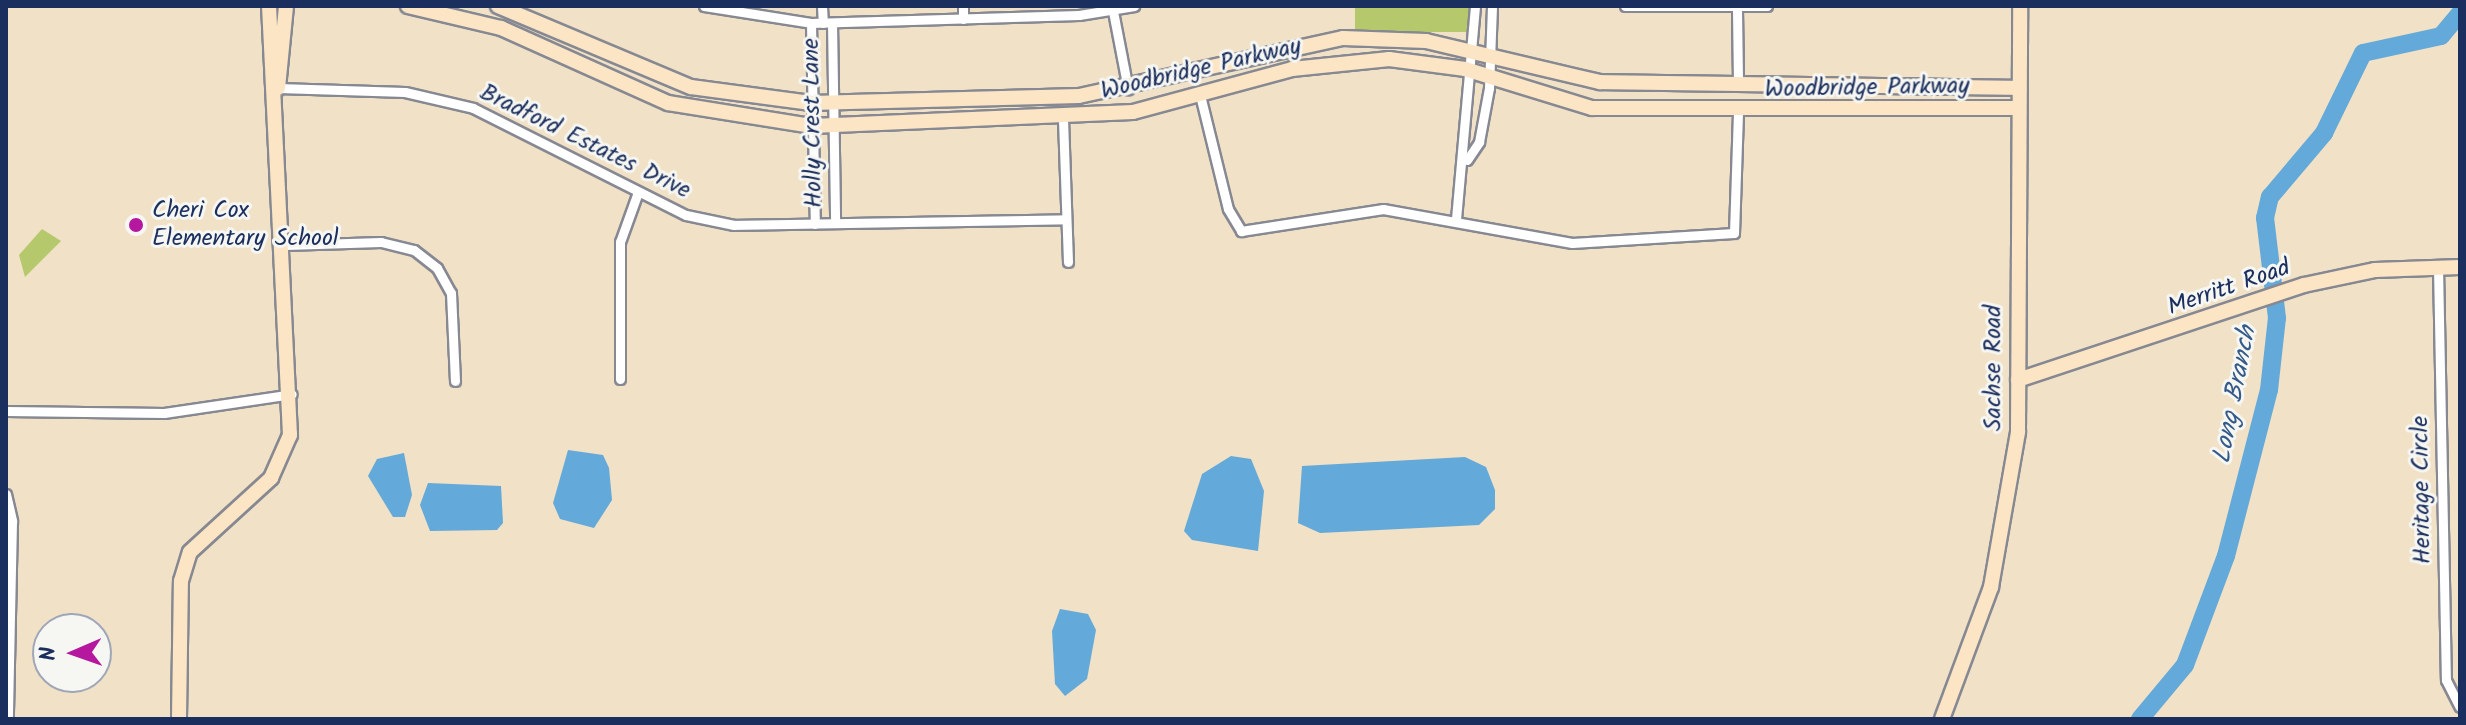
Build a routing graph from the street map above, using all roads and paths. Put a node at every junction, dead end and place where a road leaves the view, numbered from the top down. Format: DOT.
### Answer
graph roads {
  1 [pos="269,6"];
  2 [pos="286,6"];
  3 [pos="408,6"];
  4 [pos="498,6"];
  5 [pos="704,6"];
  6 [pos="822,6"];
  7 [pos="963,6"];
  8 [pos="1134,6"];
  9 [pos="1475,6"];
  10 [pos="1492,6"];
  11 [pos="1625,6"];
  12 [pos="1767,6"];
  13 [pos="2020,6"];
  14 [pos="1113,8"];
  15 [pos="1737,10"];
  16 [pos="963,19"];
  17 [pos="811,23"];
  18 [pos="827,23"];
  19 [pos="1472,51"];
  20 [pos="1491,57"];
  21 [pos="1471,71"];
  22 [pos="1490,78"];
  23 [pos="1738,86"];
  24 [pos="278,88"];
  25 [pos="2019,88"];
  26 [pos="1128,89"];
  27 [pos="1200,95"];
  28 [pos="811,103"];
  29 [pos="832,103"];
  30 [pos="2018,108"];
  31 [pos="1738,113"];
  32 [pos="1063,119"];
  33 [pos="812,126"];
  34 [pos="831,126"];
  35 [pos="1467,160"];
  36 [pos="638,192"];
  37 [pos="1066,219"];
  38 [pos="1456,219"];
  39 [pos="835,223"];
  40 [pos="815,224"];
  41 [pos="285,245"];
  42 [pos="1068,262"];
  43 [pos="2438,267"];
  44 [pos="2460,267"];
  45 [pos="620,379"];
  46 [pos="2018,380"];
  47 [pos="455,381"];
  48 [pos="292,394"];
  49 [pos="6,411"];
  50 [pos="6,494"];
  51 [pos="2460,707"];
  52 [pos="8,719"];
  53 [pos="179,719"];
  54 [pos="1942,719"];
  1 -- 24 [label="main road"];
  2 -- 24 [label="main road"];
  3 -- 33 [label="main road, Woodbridge Parkway"];
  4 -- 28 [label="main road, Woodbridge Parkway"];
  5 -- 17 [label="street"];
  6 -- 18 [label="street, Holly Crest Lane"];
  7 -- 16 [label="street"];
  8 -- 14 [label="street"];
  9 -- 19 [label="street"];
  10 -- 20 [label="street"];
  11 -- 15 [label="street"];
  12 -- 15 [label="street"];
  13 -- 25 [label="main road, Sachse Road"];
  14 -- 16 [label="street"];
  14 -- 26 [label="street"];
  15 -- 23 [label="street"];
  16 -- 18 [label="street"];
  17 -- 18 [label="street"];
  17 -- 28 [label="street, Holly Crest Lane"];
  18 -- 29 [label="street, Holly Crest Lane"];
  19 -- 20 [label="main road, Woodbridge Parkway"];
  19 -- 21 [label="street"];
  19 -- 26 [label="main road, Woodbridge Parkway"];
  20 -- 22 [label="street"];
  20 -- 23 [label="main road, Woodbridge Parkway"];
  21 -- 22 [label="main road, Woodbridge Parkway"];
  21 -- 27 [label="main road, Woodbridge Parkway"];
  21 -- 35 [label="street"];
  22 -- 31 [label="main road, Woodbridge Parkway"];
  22 -- 35 [label="street"];
  23 -- 25 [label="main road, Woodbridge Parkway"];
  24 -- 36 [label="street, Bradford Estates Drive"];
  24 -- 41 [label="main road"];
  25 -- 30 [label="main road, Sachse Road"];
  26 -- 29 [label="main road, Woodbridge Parkway"];
  27 -- 32 [label="main road, Woodbridge Parkway"];
  27 -- 38 [label="street"];
  28 -- 29 [label="main road, Woodbridge Parkway"];
  28 -- 33 [label="street, Holly Crest Lane"];
  29 -- 34 [label="street, Holly Crest Lane"];
  30 -- 31 [label="main road, Woodbridge Parkway"];
  30 -- 46 [label="main road, Sachse Road"];
  31 -- 38 [label="street"];
  32 -- 34 [label="main road, Woodbridge Parkway"];
  32 -- 37 [label="street"];
  33 -- 34 [label="main road, Woodbridge Parkway"];
  33 -- 40 [label="street, Holly Crest Lane"];
  34 -- 39 [label="street, Holly Crest Lane"];
  35 -- 38 [label="street"];
  36 -- 40 [label="street, Bradford Estates Drive"];
  36 -- 45 [label="street"];
  37 -- 39 [label="street, Bradford Estates Drive"];
  37 -- 42 [label="street"];
  39 -- 40 [label="street, Bradford Estates Drive"];
  41 -- 47 [label="street"];
  41 -- 48 [label="main road"];
  43 -- 44 [label="main road, Merritt Road"];
  43 -- 46 [label="main road, Merritt Road"];
  43 -- 51 [label="street, Heritage Circle"];
  46 -- 54 [label="main road, Sachse Road"];
  48 -- 49 [label="street"];
  48 -- 53 [label="main road"];
  50 -- 52 [label="street"];
}
